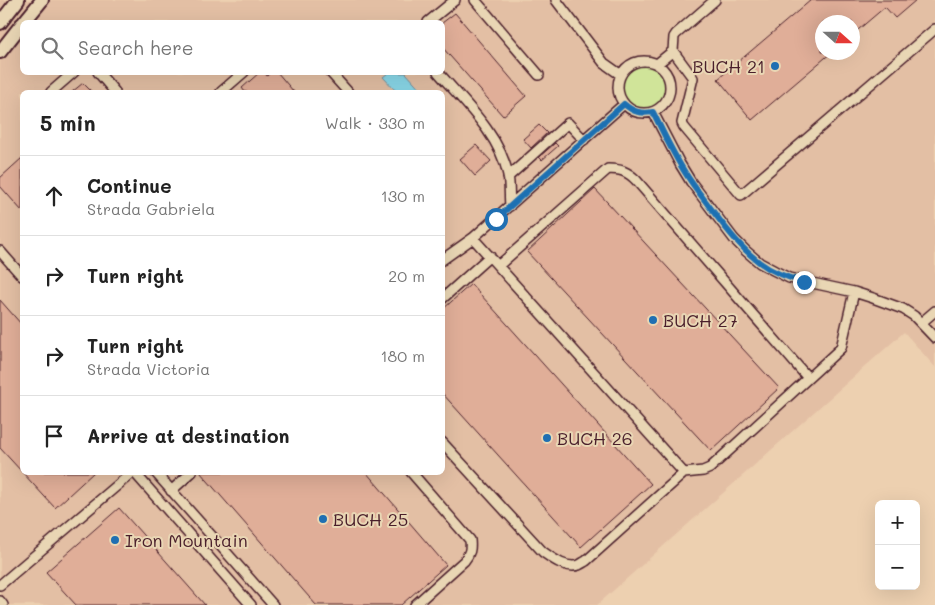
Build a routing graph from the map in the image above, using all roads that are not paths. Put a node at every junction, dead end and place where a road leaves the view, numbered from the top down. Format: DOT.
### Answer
graph roads {
  1 [pos="9,0"];
  2 [pos="18,0"];
  3 [pos="42,0"];
  4 [pos="455,0"];
  5 [pos="475,0"];
  6 [pos="556,0"];
  7 [pos="715,0"];
  8 [pos="0,11"];
  9 [pos="25,20"];
  10 [pos="430,20"];
  11 [pos="0,23"];
  12 [pos="20,27"];
  13 [pos="935,29"];
  14 [pos="673,51"];
  15 [pos="0,52"];
  16 [pos="657,64"];
  17 [pos="71,75"];
  18 [pos="101,75"];
  19 [pos="241,75"];
  20 [pos="333,75"];
  21 [pos="441,75"];
  22 [pos="539,75"];
  23 [pos="621,75"];
  24 [pos="53,90"];
  25 [pos="113,90"];
  26 [pos="223,90"];
  27 [pos="346,90"];
  28 [pos="624,104"];
  29 [pos="653,112"];
  30 [pos="584,140"];
  31 [pos="508,177"];
  32 [pos="510,206"];
  33 [pos="474,238"];
  34 [pos="0,251"];
  35 [pos="490,256"];
  36 [pos="445,258"];
  37 [pos="498,266"];
  38 [pos="20,274"];
  39 [pos="854,292"];
  40 [pos="445,296"];
  41 [pos="935,311"];
  42 [pos="921,323"];
  43 [pos="935,338"];
  44 [pos="808,378"];
  45 [pos="445,445"];
  46 [pos="684,473"];
  47 [pos="129,475"];
  48 [pos="136,475"];
  49 [pos="158,475"];
  50 [pos="189,475"];
  51 [pos="414,475"];
  52 [pos="171,491"];
  53 [pos="0,585"];
  54 [pos="0,602"];
  55 [pos="2,605"];
  56 [pos="252,605"];
  57 [pos="273,605"];
  58 [pos="415,605"];
  1 -- 8 [label="highway"];
  2 -- 11 [label="highway"];
  3 -- 9 [label="highway"];
  4 -- 10 [label="street"];
  5 -- 22 [label="street"];
  6 -- 23 [label="street"];
  7 -- 14 [label="street"];
  12 -- 15 [label="highway"];
  13 -- 14 [label="street"];
  14 -- 16 [label="street"];
  16 -- 23 [label="street"];
  16 -- 29 [label="street"];
  17 -- 24 [label="street"];
  18 -- 25 [label="street"];
  19 -- 26 [label="street"];
  20 -- 27 [label="street"];
  21 -- 31 [label="street"];
  23 -- 28 [label="street"];
  28 -- 29 [label="street"];
  28 -- 30 [label="street"];
  29 -- 39 [label="street"];
  30 -- 31 [label="street"];
  30 -- 32 [label="street"];
  31 -- 32 [label="street"];
  32 -- 33 [label="street"];
  33 -- 35 [label="street"];
  33 -- 36 [label="street"];
  34 -- 38 [label="street"];
  35 -- 37 [label="street"];
  35 -- 40 [label="street"];
  37 -- 44 [label="street"];
  37 -- 46 [label="street"];
  39 -- 42 [label="street"];
  39 -- 44 [label="street"];
  41 -- 42 [label="street"];
  42 -- 43 [label="street"];
  44 -- 46 [label="street"];
  45 -- 46 [label="street"];
  47 -- 53 [label="street"];
  48 -- 56 [label="street"];
  49 -- 52 [label="street"];
  50 -- 52 [label="street"];
  51 -- 58 [label="street"];
  52 -- 57 [label="street"];
  54 -- 55 [label="street"];
}
